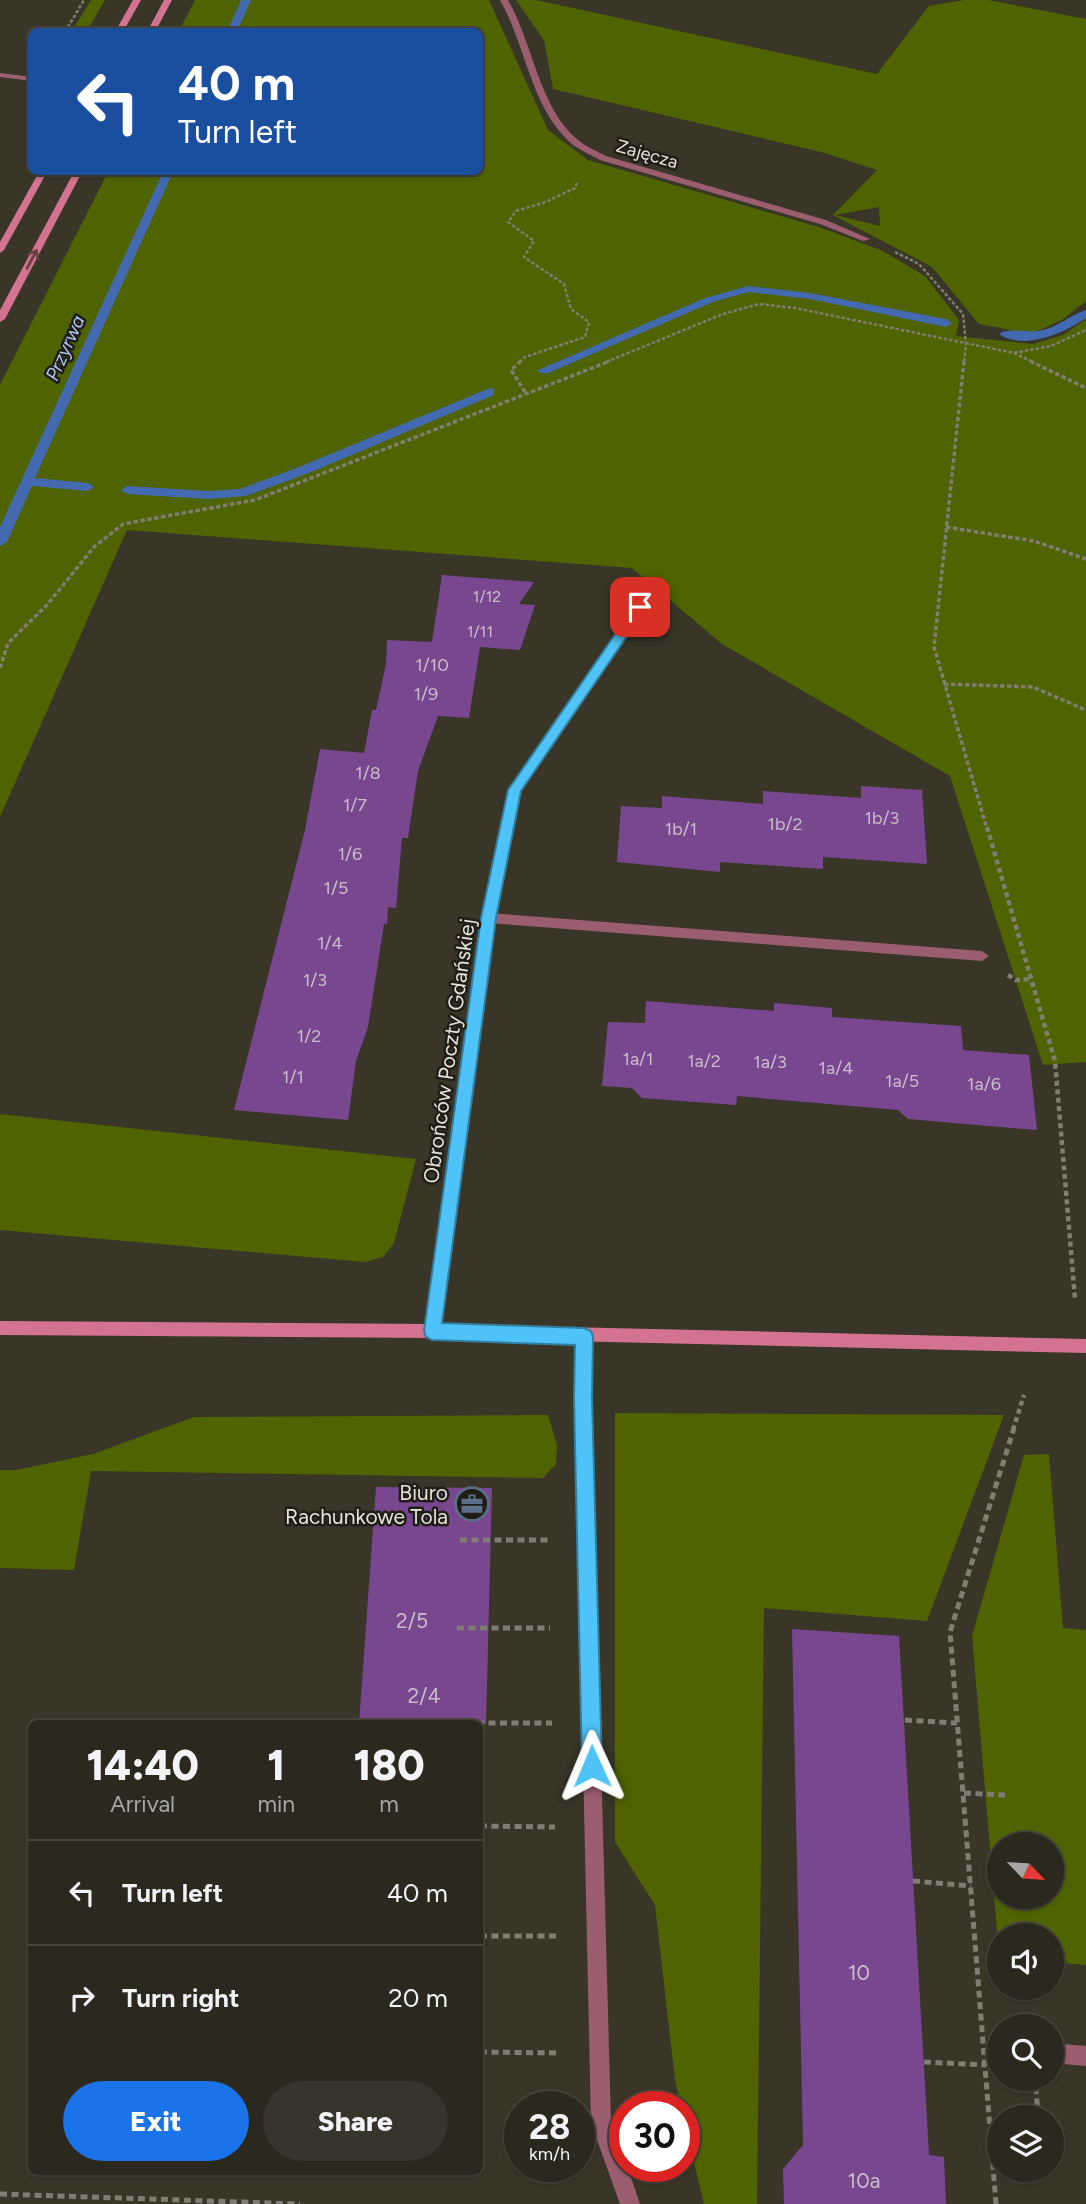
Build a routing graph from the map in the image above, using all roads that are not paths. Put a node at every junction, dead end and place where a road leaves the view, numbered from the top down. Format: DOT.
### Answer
graph roads {
  1 [pos="136,0"];
  2 [pos="168,0"];
  3 [pos="504,0"];
  4 [pos="121,28"];
  5 [pos="153,28"];
  6 [pos="0,75"];
  7 [pos="28,78"];
  8 [pos="41,175"];
  9 [pos="76,175"];
  10 [pos="866,239"];
  11 [pos="0,250"];
  12 [pos="0,319"];
  13 [pos="640,607"];
  14 [pos="489,918"];
  15 [pos="982,956"];
  16 [pos="0,1328"];
  17 [pos="432,1331"];
  18 [pos="584,1337"];
  19 [pos="1086,1346"];
  20 [pos="1064,2054"];
  21 [pos="1086,2056"];
  22 [pos="630,2204"];
  1 -- 4 [label="street"];
  2 -- 5 [label="street"];
  3 -- 10 [label="street, Zajęcza"];
  6 -- 7 [label="street"];
  8 -- 11 [label="street"];
  12 -- 9 [label="street, one-way"];
  13 -- 14 [label="street, Obrońców Poczty Gdańskiej"];
  14 -- 15 [label="street"];
  14 -- 17 [label="street, Obrońców Poczty Gdańskiej"];
  16 -- 17 [label="street"];
  17 -- 18 [label="street"];
  18 -- 19 [label="street"];
  18 -- 22 [label="street"];
  20 -- 21 [label="street"];
}
